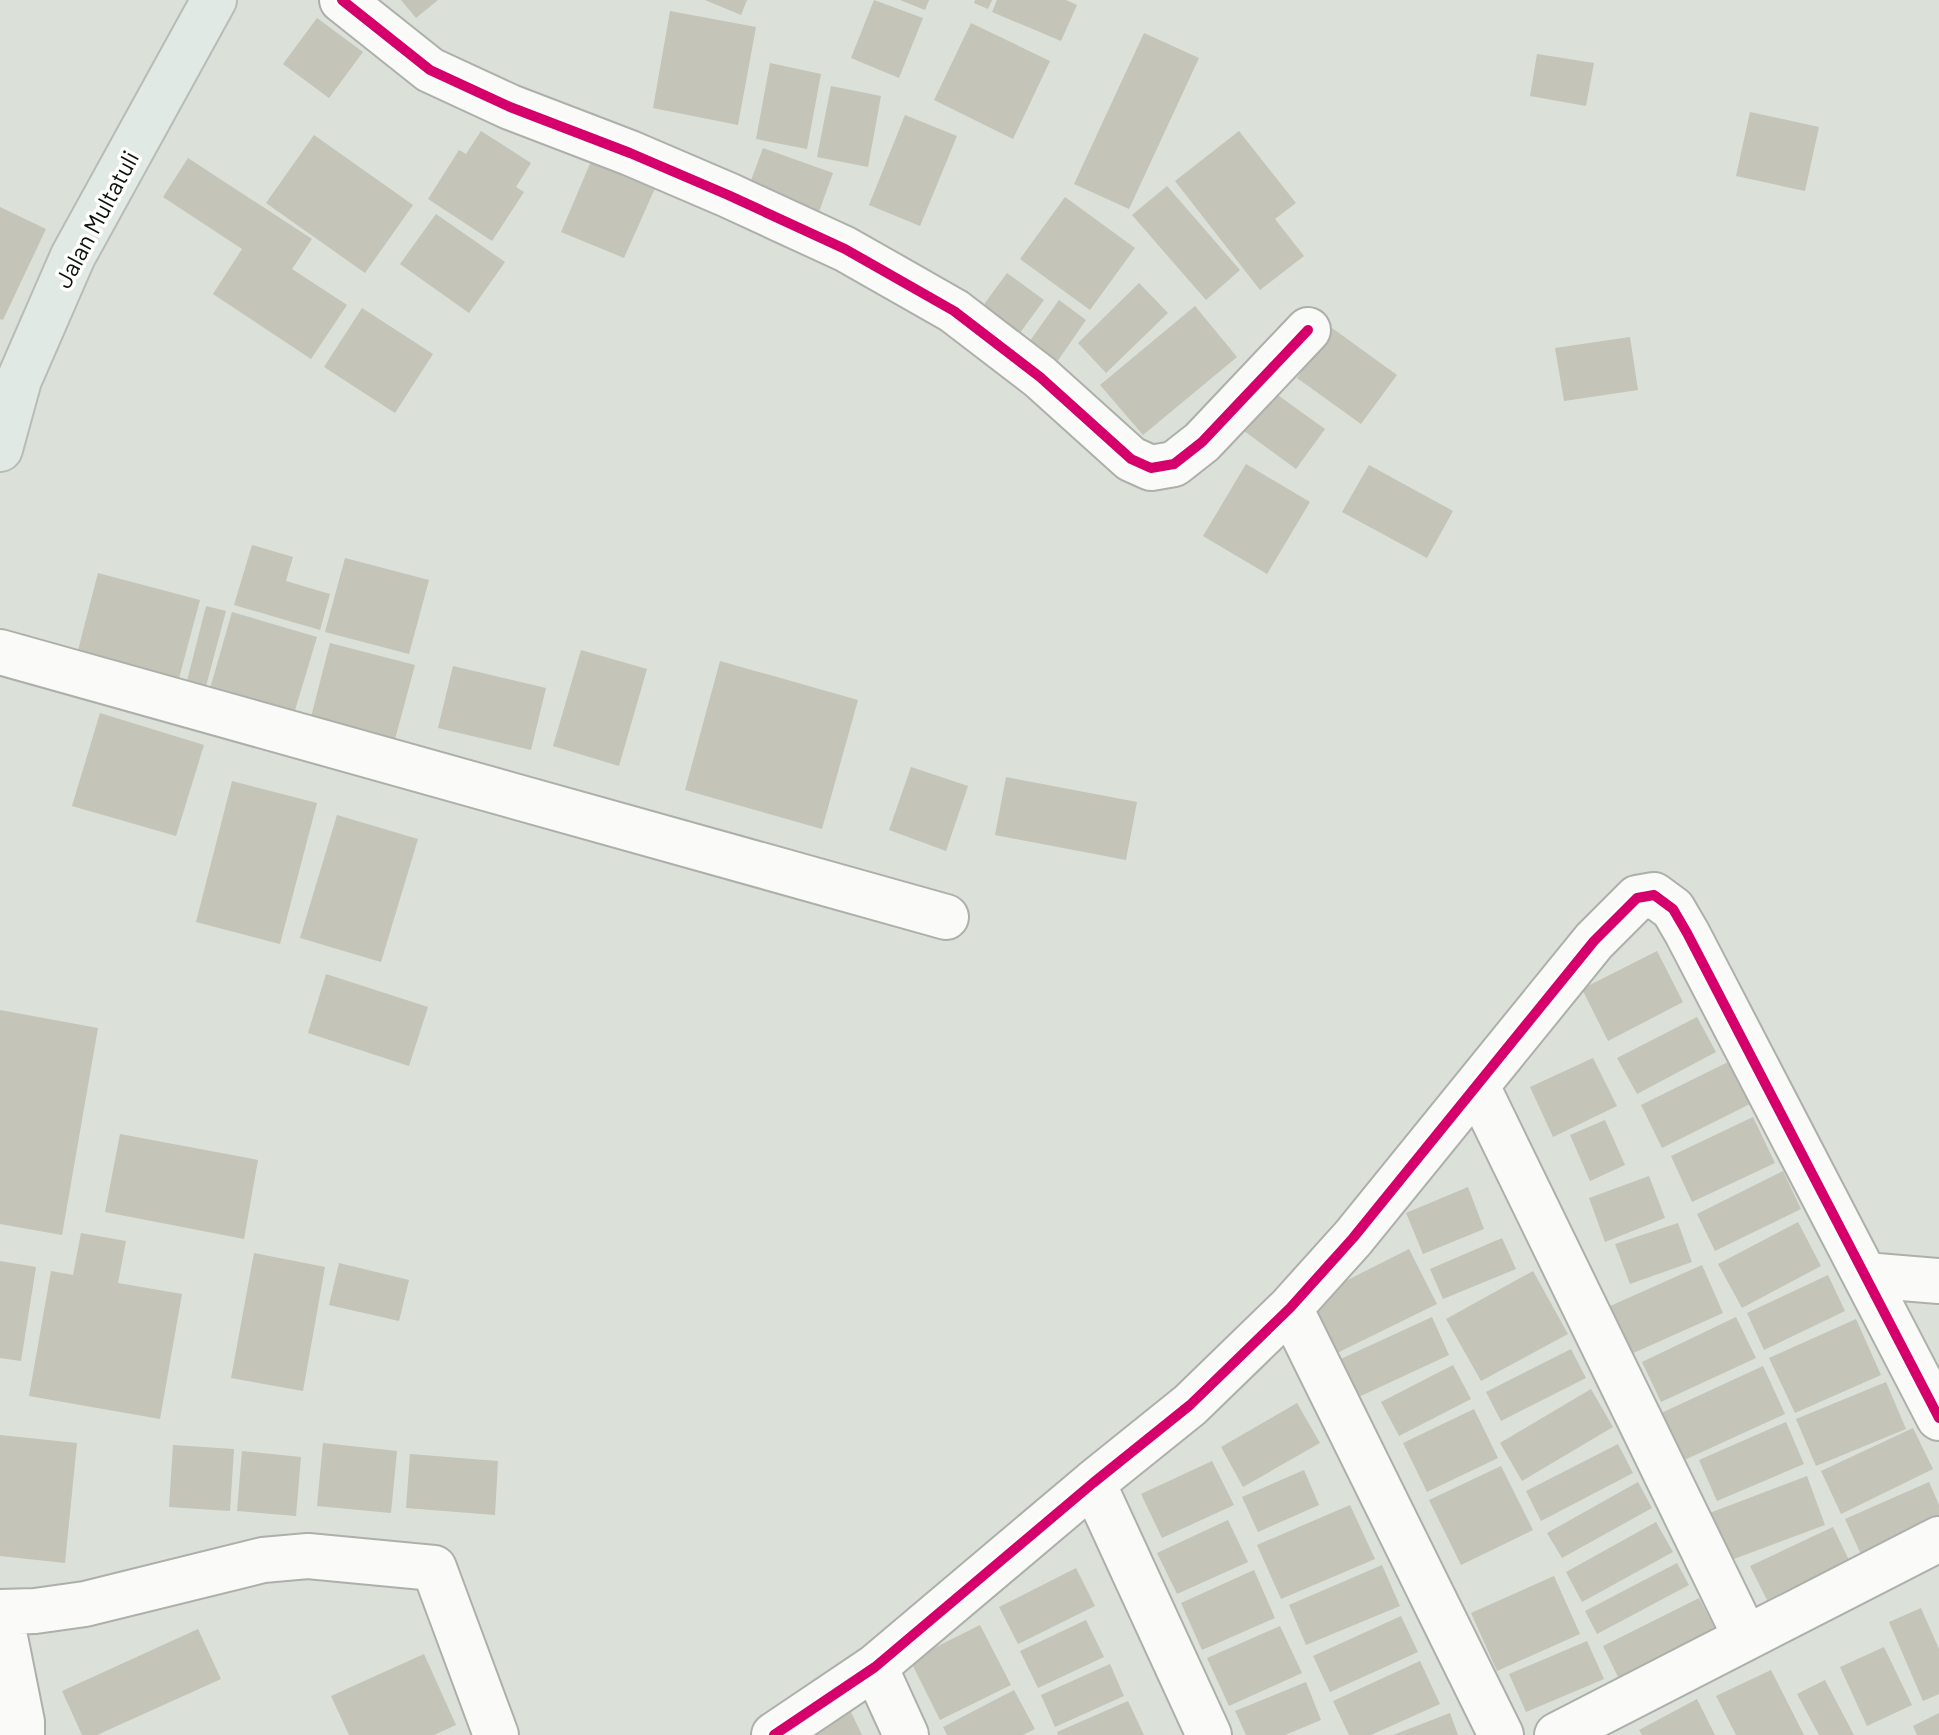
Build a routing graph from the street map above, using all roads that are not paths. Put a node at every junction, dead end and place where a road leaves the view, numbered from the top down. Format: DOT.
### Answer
graph roads {
  1 [pos="214,0"];
  2 [pos="342,0"];
  3 [pos="1308,330"];
  4 [pos="0,449"];
  5 [pos="0,652"];
  6 [pos="946,917"];
  7 [pos="1477,1086"];
  8 [pos="1865,1275"];
  9 [pos="1939,1281"];
  10 [pos="1290,1308"];
  11 [pos="1939,1418"];
  12 [pos="1093,1483"];
  13 [pos="1939,1539"];
  14 [pos="1746,1638"];
  15 [pos="875,1667"];
  16 [pos="22,1735"];
  17 [pos="496,1735"];
  18 [pos="774,1735"];
  19 [pos="906,1735"];
  20 [pos="1209,1735"];
  21 [pos="1501,1735"];
  22 [pos="1557,1735"];
  1 -- 4 [label="main road, Jalan Multatuli"];
  2 -- 3 [label="street"];
  5 -- 6 [label="street"];
  7 -- 8 [label="street"];
  7 -- 10 [label="street"];
  7 -- 14 [label="street"];
  8 -- 9 [label="street"];
  8 -- 11 [label="street"];
  10 -- 12 [label="street"];
  10 -- 21 [label="street"];
  12 -- 15 [label="street"];
  12 -- 20 [label="street"];
  13 -- 14 [label="street"];
  14 -- 22 [label="street"];
  15 -- 18 [label="street"];
  15 -- 19 [label="street"];
  16 -- 17 [label="street"];
}
